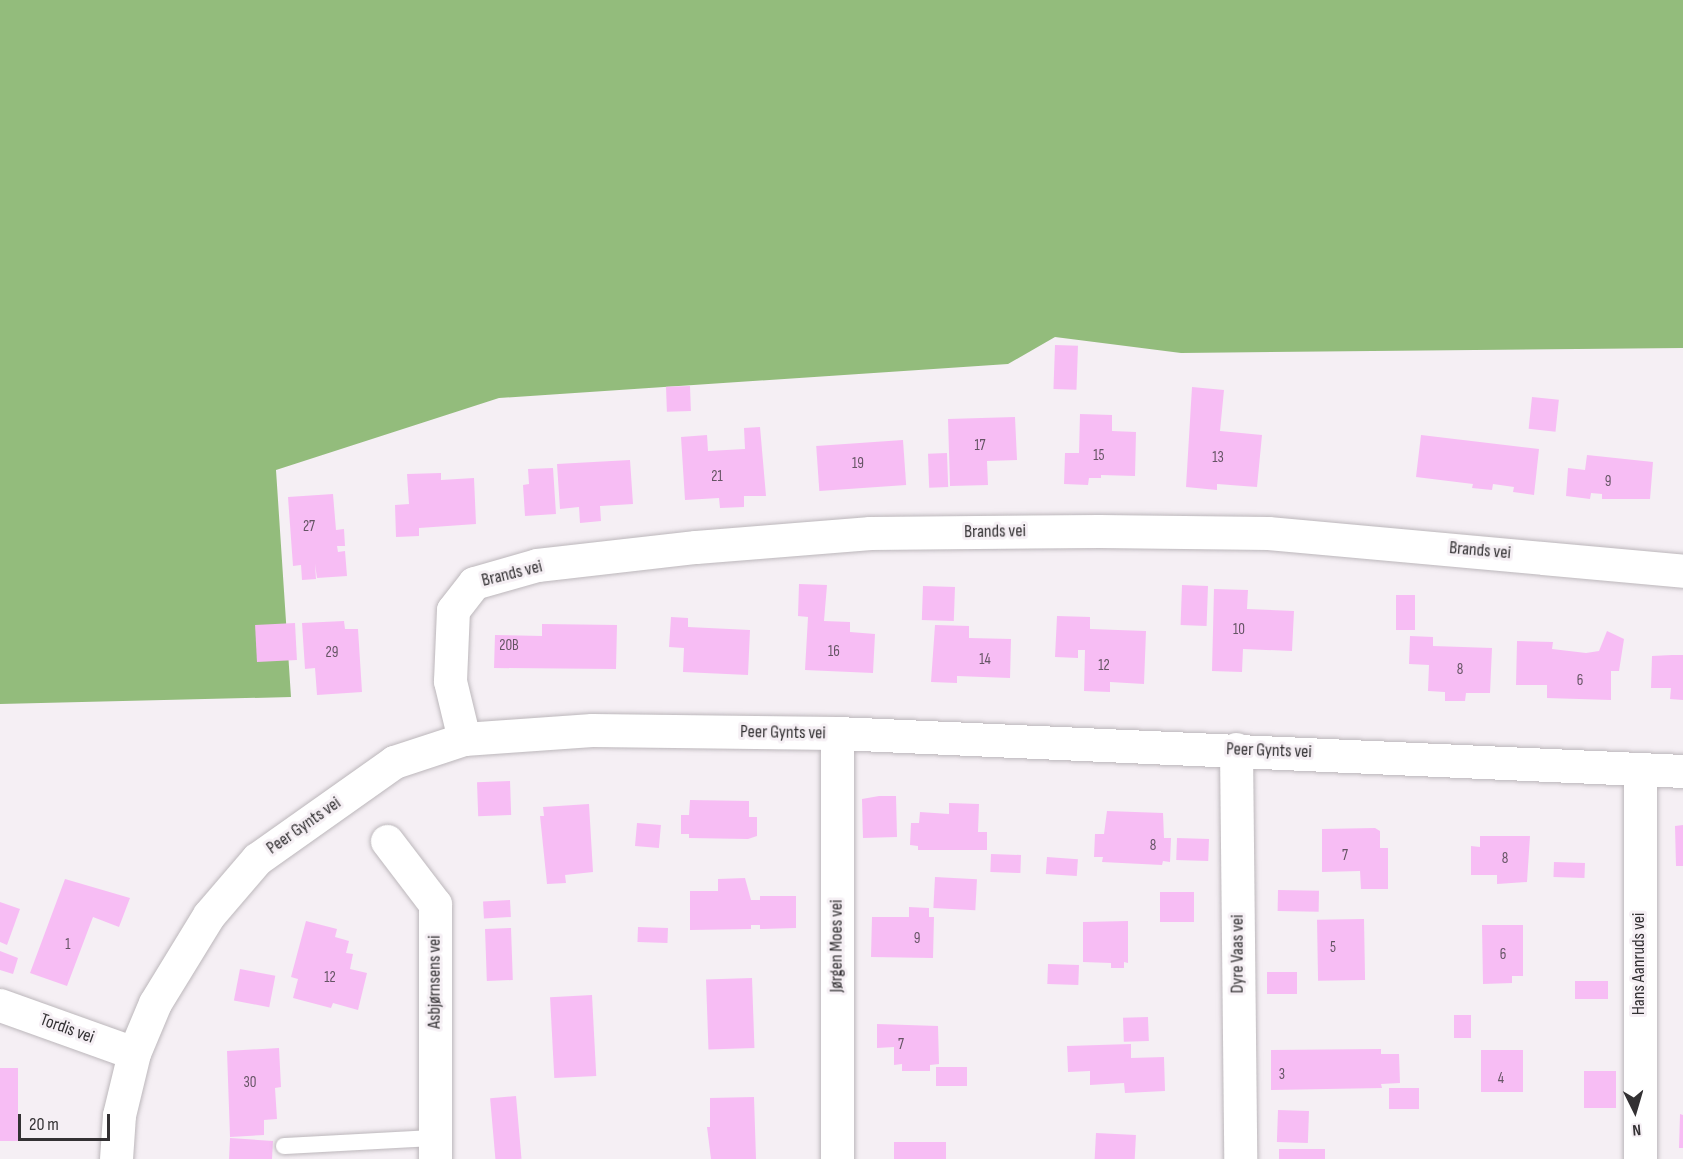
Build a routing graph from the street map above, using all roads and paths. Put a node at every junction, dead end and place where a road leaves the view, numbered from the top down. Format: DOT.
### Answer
graph roads {
  1 [pos="1683,571"];
  2 [pos="837,733"];
  3 [pos="464,739"];
  4 [pos="1236,749"];
  5 [pos="1640,769"];
  6 [pos="1683,771"];
  7 [pos="387,842"];
  8 [pos="0,1005"];
  9 [pos="134,1053"];
  10 [pos="284,1146"];
  11 [pos="435,1148"];
  12 [pos="116,1159"];
  13 [pos="837,1159"];
  14 [pos="1240,1159"];
  15 [pos="1640,1159"];
  1 -- 3 [label="street, Brands vei"];
  2 -- 3 [label="street, Peer Gynts vei"];
  2 -- 4 [label="street, Peer Gynts vei"];
  2 -- 13 [label="street, Jørgen Moes vei"];
  3 -- 9 [label="street, Peer Gynts vei"];
  4 -- 5 [label="street, Peer Gynts vei"];
  4 -- 14 [label="street, Dyre Vaas vei"];
  5 -- 6 [label="street, Peer Gynts vei"];
  5 -- 15 [label="street, Hans Aanruds vei"];
  7 -- 11 [label="street, Asbjørnsens vei"];
  8 -- 9 [label="street, Tordis vei"];
  9 -- 12 [label="street, Peer Gynts vei"];
  10 -- 11 [label="lane, Asbjørnsens vei"];
}
